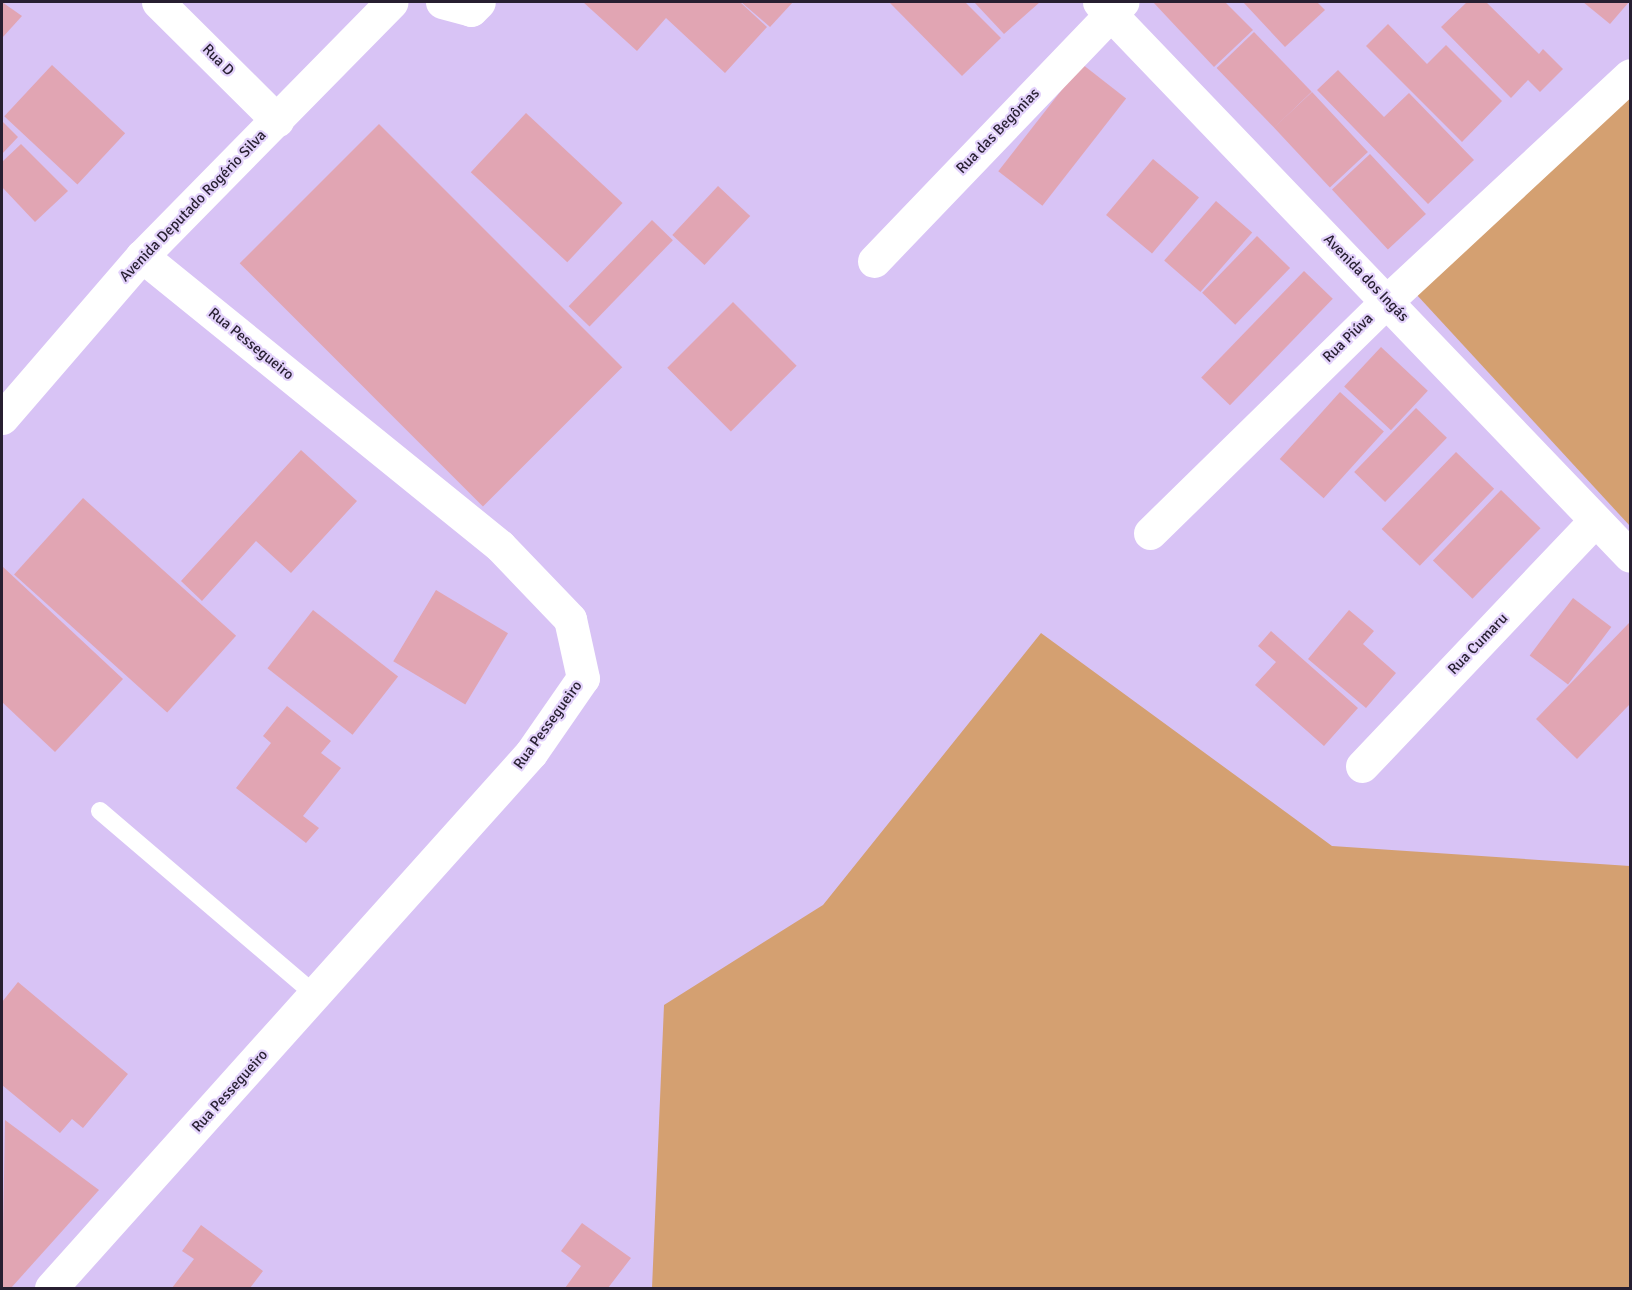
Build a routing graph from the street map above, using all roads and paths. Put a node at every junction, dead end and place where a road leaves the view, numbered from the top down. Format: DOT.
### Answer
graph roads {
  1 [pos="158,2"];
  2 [pos="392,2"];
  3 [pos="442,2"];
  4 [pos="479,2"];
  5 [pos="1110,5"];
  6 [pos="1630,75"];
  7 [pos="277,120"];
  8 [pos="142,256"];
  9 [pos="874,261"];
  10 [pos="1388,300"];
  11 [pos="2,418"];
  12 [pos="1593,523"];
  13 [pos="1150,533"];
  14 [pos="1630,556"];
  15 [pos="1362,766"];
  16 [pos="100,811"];
  17 [pos="313,993"];
  18 [pos="51,1288"];
  1 -- 7 [label="street, Rua D"];
  2 -- 7 [label="street, Avenida Deputado Rogério Silva"];
  3 -- 4 [label="street"];
  5 -- 9 [label="street, Rua das Begônias"];
  5 -- 10 [label="street, Avenida dos Ingás"];
  6 -- 10 [label="street, Rua Piúva"];
  7 -- 8 [label="street, Avenida Deputado Rogério Silva"];
  8 -- 11 [label="street, Avenida Deputado Rogério Silva"];
  8 -- 17 [label="street, Rua Pessegueiro"];
  10 -- 12 [label="street, Avenida dos Ingás"];
  10 -- 13 [label="street, Rua Piúva"];
  12 -- 14 [label="street, Avenida dos Ingás"];
  12 -- 15 [label="street, Rua Cumaru"];
  16 -- 17 [label="lane"];
  17 -- 18 [label="street, Rua Pessegueiro"];
}
